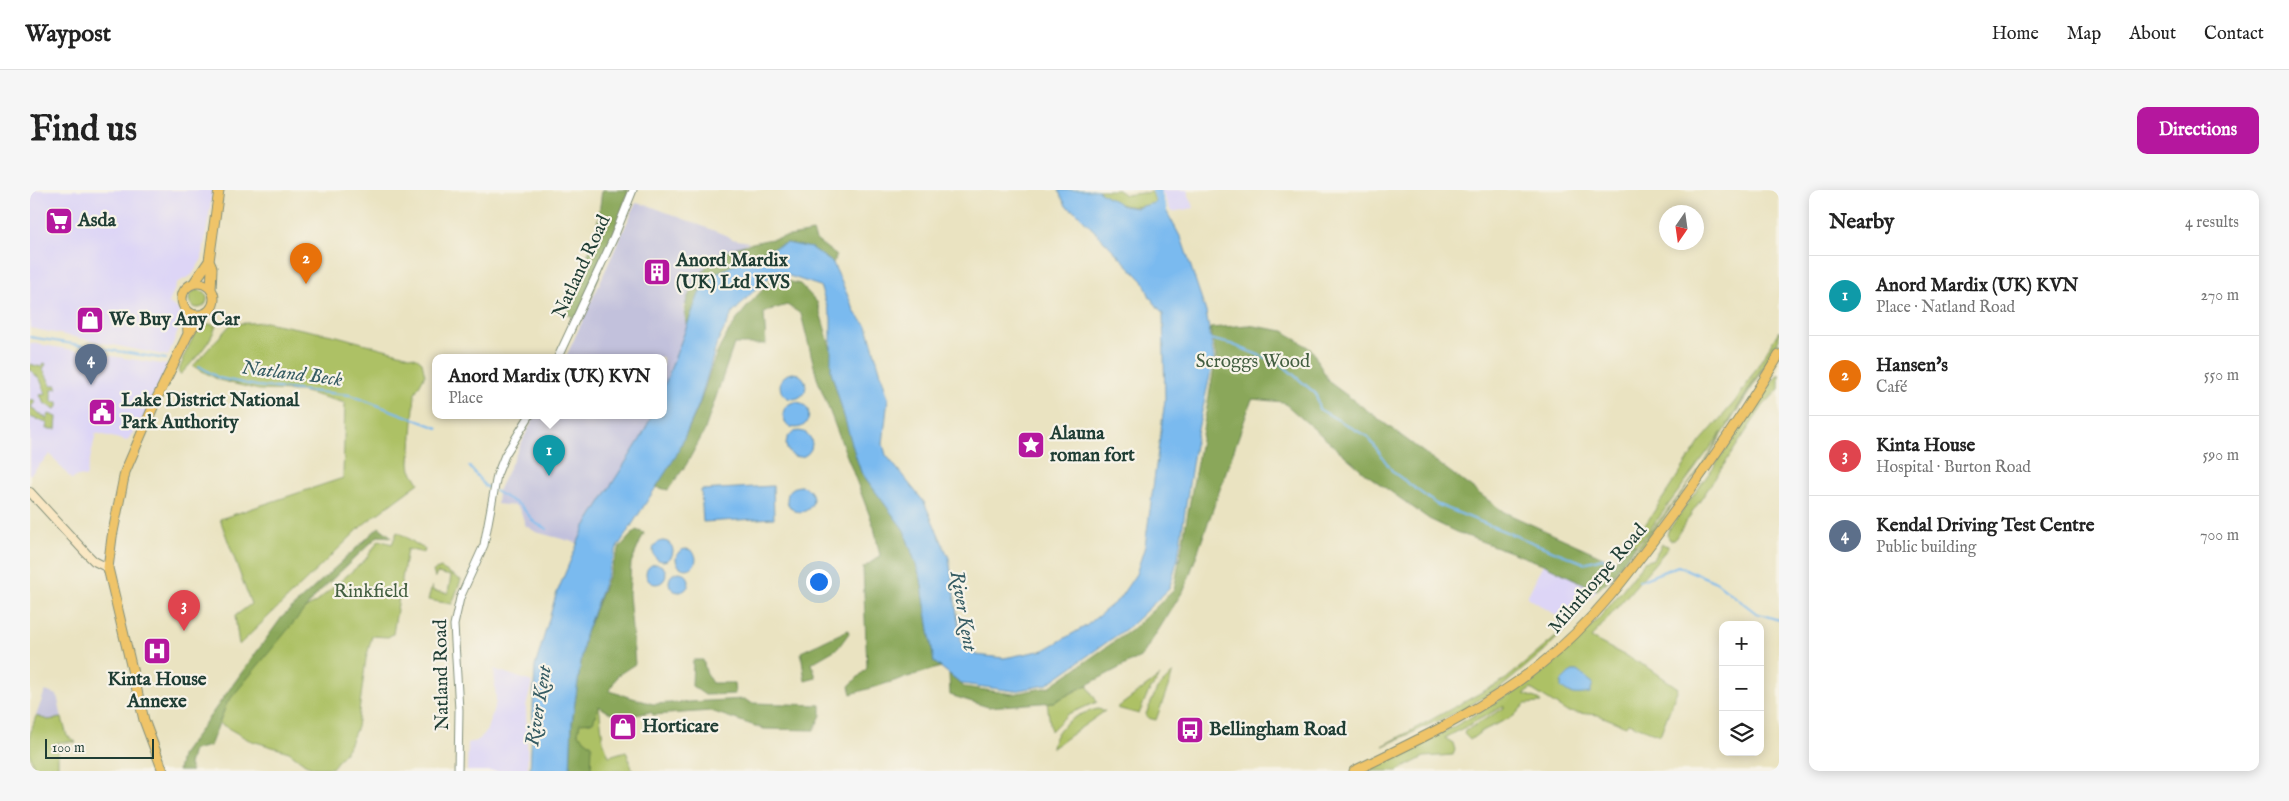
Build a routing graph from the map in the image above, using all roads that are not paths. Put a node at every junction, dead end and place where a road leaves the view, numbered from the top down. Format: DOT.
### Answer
graph roads {
  1 [pos="219,190"];
  2 [pos="633,190"];
  3 [pos="209,261"];
  4 [pos="193,284"];
  5 [pos="211,290"];
  6 [pos="187,310"];
  7 [pos="202,314"];
  8 [pos="188,334"];
  9 [pos="559,354"];
  10 [pos="1779,356"];
  11 [pos="527,419"];
  12 [pos="30,492"];
  13 [pos="108,568"];
  14 [pos="163,771"];
  15 [pos="458,771"];
  16 [pos="1354,771"];
  1 -- 3 [label="main road"];
  2 -- 9 [label="street, Natland Road"];
  3 -- 4 [label="main road"];
  3 -- 5 [label="main road"];
  4 -- 5 [label="main road"];
  4 -- 6 [label="main road"];
  5 -- 7 [label="main road"];
  6 -- 7 [label="main road"];
  6 -- 8 [label="main road"];
  7 -- 8 [label="main road"];
  8 -- 13 [label="main road"];
  10 -- 16 [label="main road, Milnthorpe Road"];
  11 -- 15 [label="street, Natland Road"];
  12 -- 13 [label="main road"];
  13 -- 14 [label="main road"];
}
